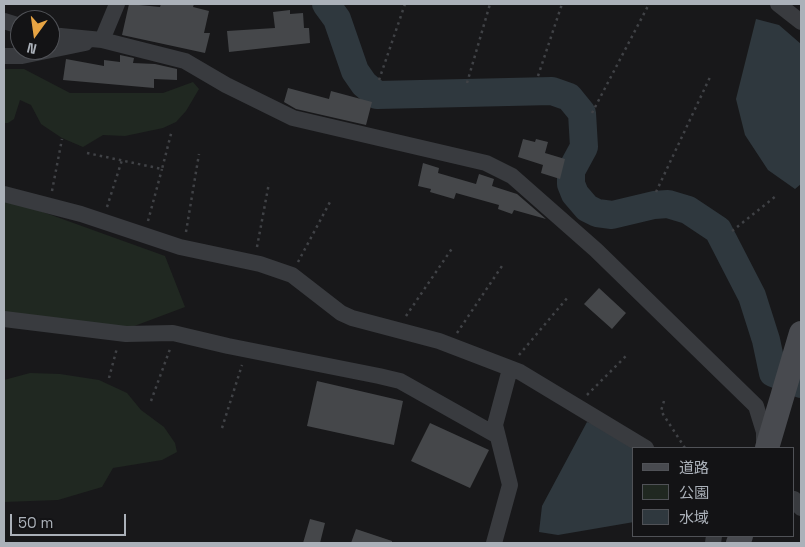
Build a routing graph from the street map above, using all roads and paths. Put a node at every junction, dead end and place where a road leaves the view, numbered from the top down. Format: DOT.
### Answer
graph roads {
  1 [pos="117,4"];
  2 [pos="405,4"];
  3 [pos="490,4"];
  4 [pos="562,4"];
  5 [pos="649,4"];
  6 [pos="778,4"];
  7 [pos="801,22"];
  8 [pos="60,36"];
  9 [pos="102,40"];
  10 [pos="4,56"];
  11 [pos="710,75"];
  12 [pos="538,76"];
  13 [pos="379,80"];
  14 [pos="467,83"];
  15 [pos="592,113"];
  16 [pos="172,130"];
  17 [pos="62,139"];
  18 [pos="87,153"];
  19 [pos="199,154"];
  20 [pos="122,160"];
  21 [pos="162,169"];
  22 [pos="268,183"];
  23 [pos="656,192"];
  24 [pos="4,194"];
  25 [pos="776,196"];
  26 [pos="50,199"];
  27 [pos="330,202"];
  28 [pos="105,216"];
  29 [pos="147,228"];
  30 [pos="732,231"];
  31 [pos="185,241"];
  32 [pos="453,247"];
  33 [pos="256,249"];
  34 [pos="504,263"];
  35 [pos="295,268"];
  36 [pos="568,296"];
  37 [pos="4,319"];
  38 [pos="403,321"];
  39 [pos="801,333"];
  40 [pos="453,338"];
  41 [pos="118,346"];
  42 [pos="171,347"];
  43 [pos="245,356"];
  44 [pos="626,356"];
  45 [pos="512,366"];
  46 [pos="109,378"];
  47 [pos="582,400"];
  48 [pos="151,401"];
  49 [pos="664,401"];
  50 [pos="222,428"];
  51 [pos="496,435"];
  52 [pos="644,447"];
  53 [pos="684,447"];
  54 [pos="765,447"];
  55 [pos="765,447"];
  56 [pos="494,543"];
  1 -- 9 [label="street"];
  2 -- 13 [label="path"];
  3 -- 14 [label="path"];
  4 -- 12 [label="path"];
  5 -- 15 [label="path"];
  6 -- 7 [label="street"];
  8 -- 9 [label="street"];
  9 -- 10 [label="street"];
  9 -- 54 [label="street"];
  11 -- 23 [label="path"];
  16 -- 21 [label="path"];
  17 -- 26 [label="path"];
  18 -- 20 [label="path"];
  19 -- 31 [label="path"];
  20 -- 21 [label="path"];
  20 -- 28 [label="path"];
  21 -- 29 [label="path"];
  22 -- 33 [label="path"];
  24 -- 45 [label="street"];
  25 -- 30 [label="path"];
  27 -- 35 [label="path"];
  32 -- 38 [label="path"];
  34 -- 40 [label="path"];
  36 -- 45 [label="path"];
  37 -- 51 [label="street"];
  39 -- 55 [label="street"];
  41 -- 46 [label="path"];
  42 -- 48 [label="path"];
  43 -- 50 [label="path"];
  44 -- 47 [label="path"];
  45 -- 51 [label="street"];
  45 -- 52 [label="street"];
  49 -- 53 [label="path"];
  51 -- 56 [label="street"];
}
